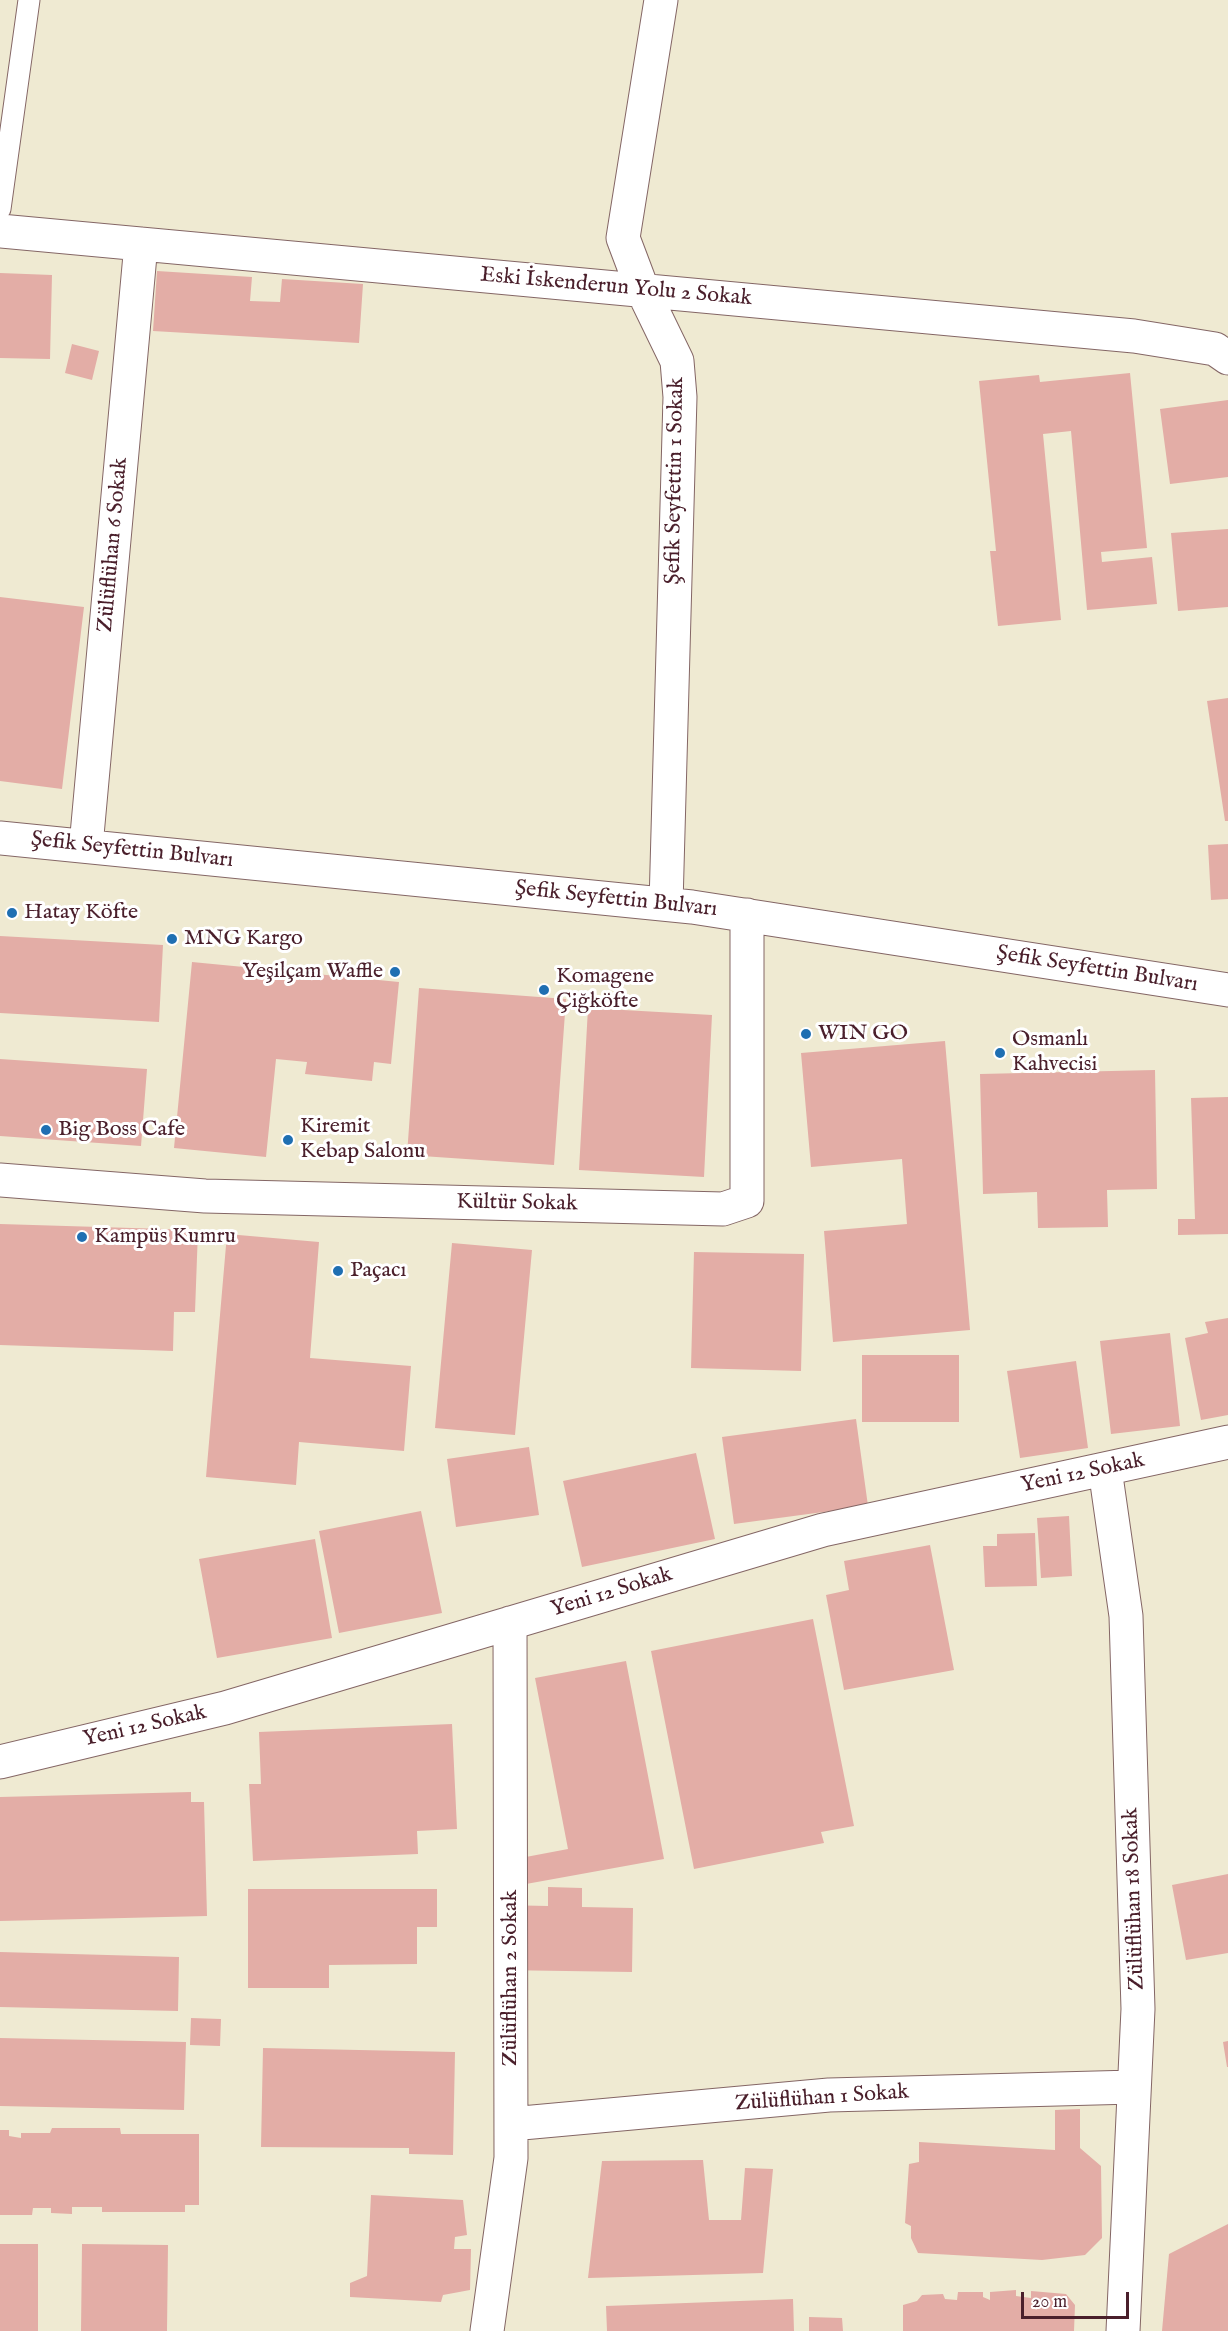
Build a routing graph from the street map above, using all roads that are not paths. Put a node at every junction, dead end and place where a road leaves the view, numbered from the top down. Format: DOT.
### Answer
graph roads {
  1 [pos="29,0"];
  2 [pos="661,0"];
  3 [pos="0,209"];
  4 [pos="0,231"];
  5 [pos="141,244"];
  6 [pos="643,291"];
  7 [pos="1228,358"];
  8 [pos="0,838"];
  9 [pos="86,846"];
  10 [pos="666,904"];
  11 [pos="747,915"];
  12 [pos="1228,990"];
  13 [pos="0,1180"];
  14 [pos="1228,1442"];
  15 [pos="1105,1469"];
  16 [pos="510,1623"];
  17 [pos="0,1762"];
  18 [pos="1134,2087"];
  19 [pos="511,2124"];
  20 [pos="487,2331"];
  21 [pos="1123,2331"];
  1 -- 3 [label="lane"];
  2 -- 6 [label="street, Şefik Seyfettin 1 Sokak"];
  4 -- 5 [label="street, Eski İskenderun Yolu 2 Sokak"];
  5 -- 6 [label="street, Eski İskenderun Yolu 2 Sokak"];
  5 -- 9 [label="street, Zülüflühan 6 Sokak"];
  6 -- 7 [label="street, Eski İskenderun Yolu 2 Sokak"];
  6 -- 10 [label="street, Şefik Seyfettin 1 Sokak"];
  8 -- 9 [label="street, Şefik Seyfettin Bulvarı"];
  9 -- 10 [label="street, Şefik Seyfettin Bulvarı"];
  10 -- 11 [label="street, Şefik Seyfettin Bulvarı"];
  11 -- 12 [label="street, Şefik Seyfettin Bulvarı"];
  11 -- 13 [label="street, Kültür Sokak"];
  14 -- 15 [label="street, Yeni 12 Sokak"];
  15 -- 16 [label="street, Yeni 12 Sokak"];
  15 -- 18 [label="street, Zülüflühan 18 Sokak"];
  16 -- 17 [label="street, Yeni 12 Sokak"];
  16 -- 19 [label="street, Zülüflühan 2 Sokak"];
  18 -- 19 [label="street, Zülüflühan 1 Sokak"];
  18 -- 21 [label="street, Zülüflühan 18 Sokak"];
  19 -- 20 [label="street, Zülüflühan 2 Sokak"];
}
